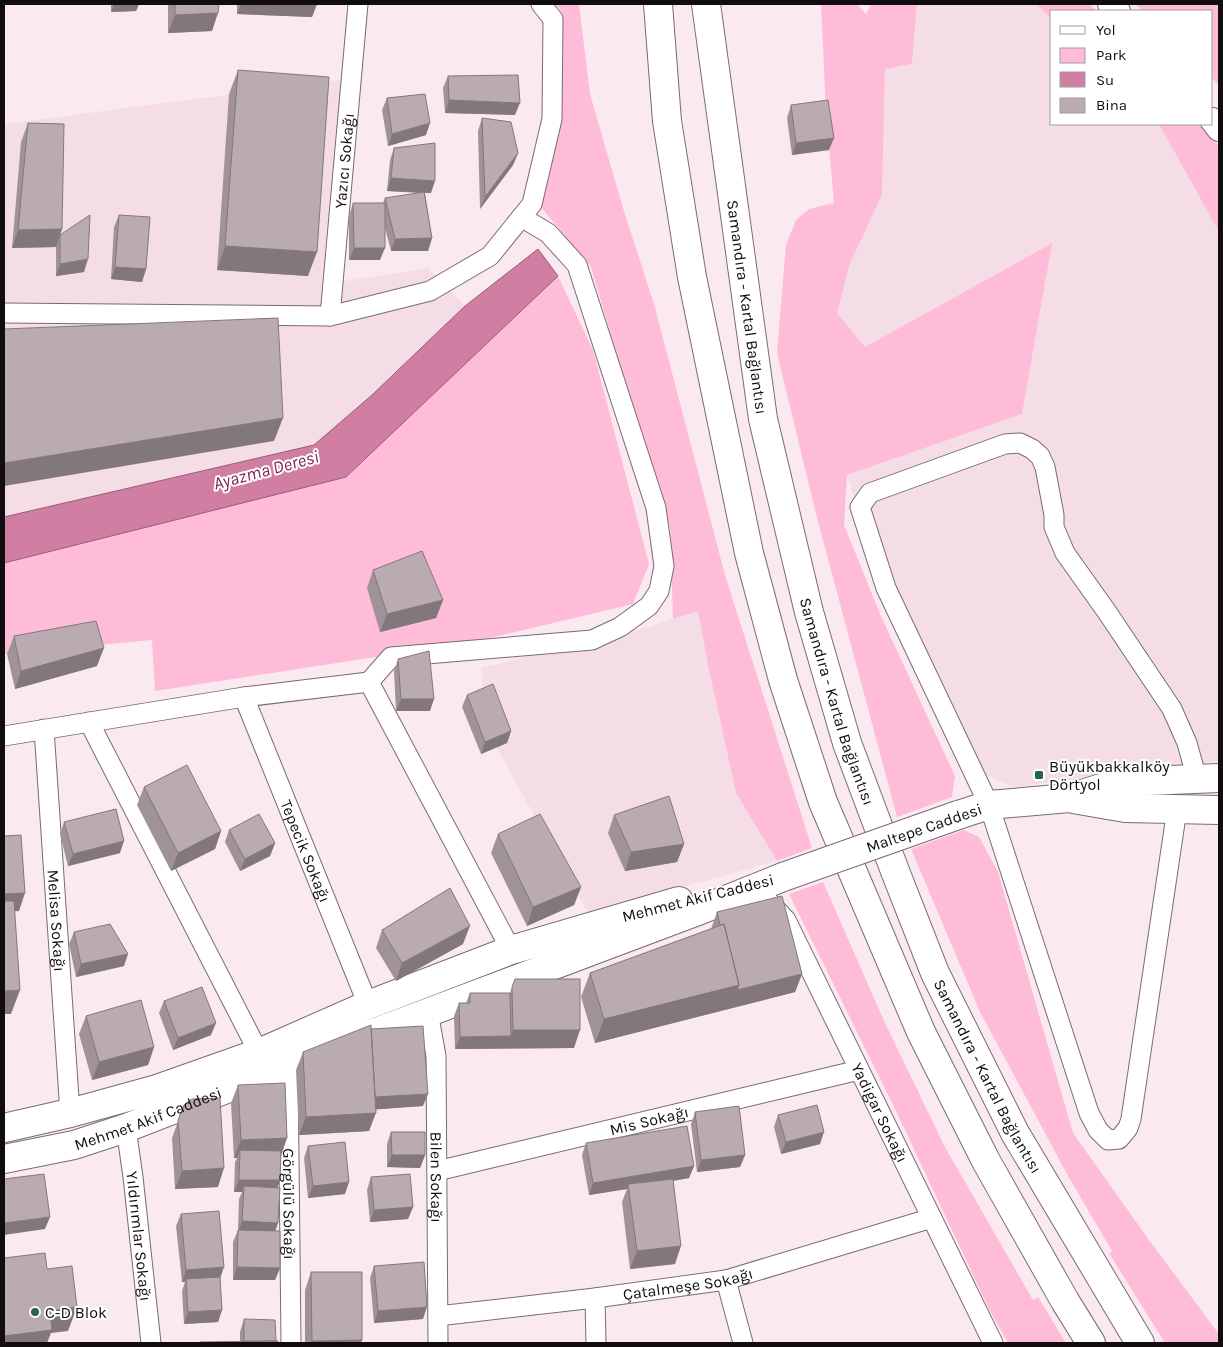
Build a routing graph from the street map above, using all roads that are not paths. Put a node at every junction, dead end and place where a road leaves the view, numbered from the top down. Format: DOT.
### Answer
graph roads {
  1 [pos="358,4"];
  2 [pos="541,4"];
  3 [pos="658,4"];
  4 [pos="706,4"];
  5 [pos="521,217"];
  6 [pos="4,312"];
  7 [pos="330,316"];
  8 [pos="369,682"];
  9 [pos="244,697"];
  10 [pos="89,722"];
  11 [pos="44,729"];
  12 [pos="4,736"];
  13 [pos="1208,779"];
  14 [pos="1069,798"];
  15 [pos="989,805"];
  16 [pos="1177,809"];
  17 [pos="1219,810"];
  18 [pos="783,877"];
  19 [pos="756,888"];
  20 [pos="511,950"];
  21 [pos="368,1005"];
  22 [pos="428,1012"];
  23 [pos="258,1053"];
  24 [pos="288,1065"];
  25 [pos="859,1070"];
  26 [pos="70,1113"];
  27 [pos="4,1128"];
  28 [pos="126,1128"];
  29 [pos="4,1159"];
  30 [pos="437,1170"];
  31 [pos="932,1218"];
  32 [pos="726,1280"];
  33 [pos="595,1298"];
  34 [pos="438,1316"];
  35 [pos="151,1343"];
  36 [pos="291,1343"];
  37 [pos="438,1343"];
  38 [pos="596,1343"];
  39 [pos="743,1343"];
  40 [pos="993,1343"];
  41 [pos="1091,1343"];
  42 [pos="1140,1343"];
  1 -- 7 [label="street, Yazıcı Sokağı"];
  2 -- 5 [label="street"];
  3 -- 41 [label="main road"];
  4 -- 42 [label="main road, Samandıra - Kartal Bağlantısı"];
  5 -- 7 [label="street"];
  5 -- 8 [label="street"];
  6 -- 7 [label="street"];
  8 -- 9 [label="street"];
  8 -- 20 [label="street"];
  9 -- 10 [label="street"];
  9 -- 21 [label="street, Tepecik Sokağı"];
  10 -- 11 [label="street"];
  10 -- 23 [label="street"];
  11 -- 12 [label="street"];
  11 -- 26 [label="street, Melisa Sokağı"];
  13 -- 14 [label="main road, Maltepe Caddesi"];
  13 -- 15 [label="street"];
  14 -- 15 [label="main road, Maltepe Caddesi"];
  14 -- 16 [label="main road, Maltepe Caddesi"];
  15 -- 16 [label="street"];
  15 -- 18 [label="main road, Maltepe Caddesi, bridge"];
  16 -- 17 [label="main road, Maltepe Caddesi"];
  18 -- 19 [label="main road, Mehmet Akif Caddesi"];
  18 -- 20 [label="main road, Mehmet Akif Caddesi"];
  19 -- 22 [label="main road, Mehmet Akif Caddesi"];
  19 -- 25 [label="street, Yadigar Sokağı"];
  20 -- 21 [label="main road, Mehmet Akif Caddesi"];
  21 -- 23 [label="main road, Mehmet Akif Caddesi"];
  22 -- 24 [label="main road, Mehmet Akif Caddesi"];
  22 -- 30 [label="street, Bilen Sokağı"];
  23 -- 24 [label="main road"];
  23 -- 26 [label="main road, Mehmet Akif Caddesi"];
  24 -- 28 [label="main road, Mehmet Akif Caddesi"];
  24 -- 36 [label="street, Görgülü Sokağı"];
  25 -- 30 [label="street, Mis Sokağı"];
  25 -- 31 [label="street, Yadigar Sokağı"];
  26 -- 27 [label="main road, Mehmet Akif Caddesi"];
  28 -- 29 [label="main road, Mehmet Akif Caddesi"];
  28 -- 35 [label="street, Yıldırımlar Sokağı"];
  30 -- 34 [label="street, Bilen Sokağı"];
  31 -- 32 [label="street, Çatalmeşe Sokağı"];
  31 -- 40 [label="street, Yadigar Sokağı"];
  32 -- 33 [label="street, Çatalmeşe Sokağı"];
  32 -- 39 [label="street"];
  33 -- 34 [label="street, Çatalmeşe Sokağı"];
  33 -- 38 [label="street"];
  34 -- 37 [label="street, Bilen Sokağı"];
}
